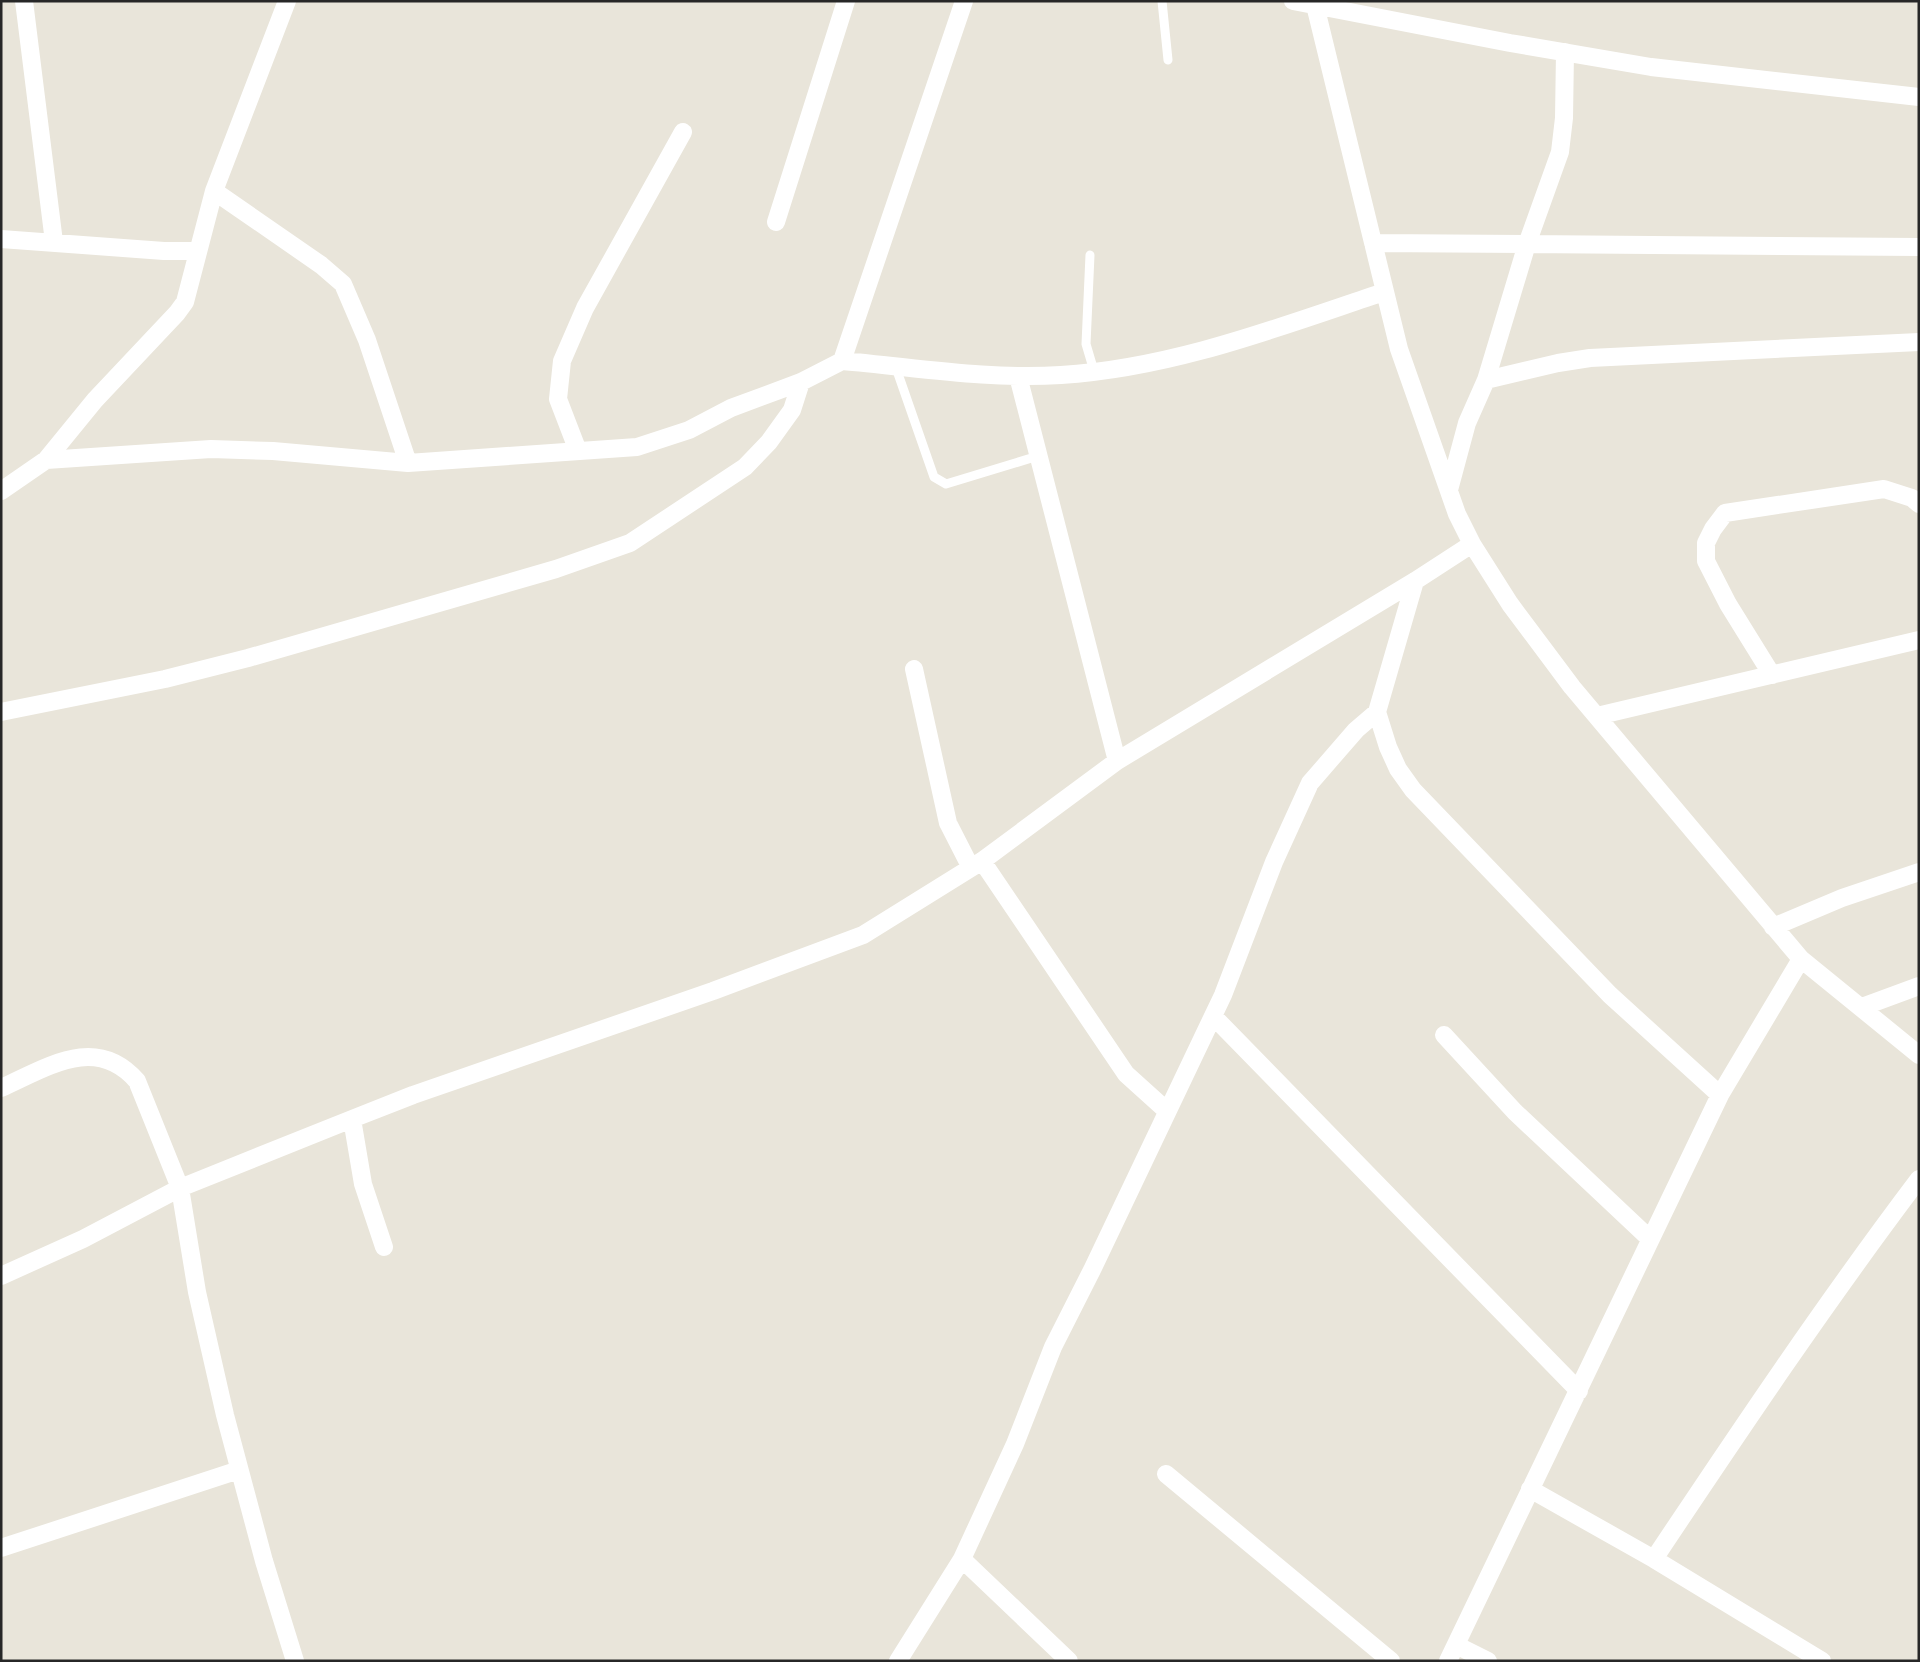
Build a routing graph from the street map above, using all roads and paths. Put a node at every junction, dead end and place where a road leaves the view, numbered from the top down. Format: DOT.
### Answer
graph roads {
  1 [pos="24,1"];
  2 [pos="287,1"];
  3 [pos="846,1"];
  4 [pos="964,1"];
  5 [pos="1162,1"];
  6 [pos="1294,1"];
  7 [pos="1314,3"];
  8 [pos="1565,52"];
  9 [pos="1168,60"];
  10 [pos="1919,97"];
  11 [pos="683,132"];
  12 [pos="214,191"];
  13 [pos="776,222"];
  14 [pos="1,239"];
  15 [pos="54,242"];
  16 [pos="1374,243"];
  17 [pos="1527,244"];
  18 [pos="1919,248"];
  19 [pos="197,251"];
  20 [pos="1090,255"];
  21 [pos="1384,292"];
  22 [pos="1919,342"];
  23 [pos="842,361"];
  24 [pos="895,365"];
  25 [pos="1094,370"];
  26 [pos="1018,376"];
  27 [pos="1486,380"];
  28 [pos="801,382"];
  29 [pos="578,451"];
  30 [pos="1038,456"];
  31 [pos="46,460"];
  32 [pos="408,464"];
  33 [pos="1449,490"];
  34 [pos="1,491"];
  35 [pos="1919,504"];
  36 [pos="1472,544"];
  37 [pos="1414,581"];
  38 [pos="1919,640"];
  39 [pos="914,668"];
  40 [pos="1772,675"];
  41 [pos="1,712"];
  42 [pos="1378,712"];
  43 [pos="1597,716"];
  44 [pos="1116,761"];
  45 [pos="977,864"];
  46 [pos="1919,872"];
  47 [pos="1773,927"];
  48 [pos="1801,959"];
  49 [pos="1919,986"];
  50 [pos="1862,1007"];
  51 [pos="1213,1016"];
  52 [pos="1444,1035"];
  53 [pos="1919,1054"];
  54 [pos="1,1088"];
  55 [pos="1720,1095"];
  56 [pos="1167,1111"];
  57 [pos="352,1119"];
  58 [pos="1919,1179"];
  59 [pos="180,1188"];
  60 [pos="1650,1239"];
  61 [pos="384,1247"];
  62 [pos="1,1276"];
  63 [pos="1579,1392"];
  64 [pos="239,1470"];
  65 [pos="1166,1474"];
  66 [pos="1530,1489"];
  67 [pos="1,1548"];
  68 [pos="962,1559"];
  69 [pos="1654,1559"];
  70 [pos="1452,1653"];
  71 [pos="295,1661"];
  72 [pos="898,1661"];
  73 [pos="1069,1661"];
  74 [pos="1390,1661"];
  75 [pos="1488,1661"];
  76 [pos="1822,1661"];
  1 -- 15 [label="street"];
  2 -- 12 [label="street"];
  3 -- 13 [label="street"];
  4 -- 23 [label="street"];
  5 -- 9 [label="lane"];
  6 -- 7 [label="street"];
  7 -- 8 [label="street"];
  7 -- 16 [label="street"];
  8 -- 10 [label="street"];
  8 -- 17 [label="street"];
  11 -- 29 [label="street"];
  12 -- 19 [label="street"];
  12 -- 32 [label="street"];
  14 -- 15 [label="street"];
  15 -- 19 [label="street"];
  16 -- 17 [label="street"];
  16 -- 21 [label="street"];
  17 -- 18 [label="street"];
  17 -- 27 [label="street"];
  19 -- 31 [label="street"];
  20 -- 25 [label="lane"];
  21 -- 25 [label="street"];
  21 -- 33 [label="street"];
  22 -- 27 [label="street"];
  23 -- 24 [label="street"];
  23 -- 28 [label="street"];
  24 -- 26 [label="street"];
  24 -- 30 [label="lane"];
  25 -- 26 [label="street"];
  26 -- 30 [label="street"];
  27 -- 33 [label="street"];
  28 -- 29 [label="street"];
  28 -- 41 [label="street"];
  29 -- 32 [label="street"];
  30 -- 44 [label="street"];
  31 -- 32 [label="street"];
  31 -- 34 [label="street"];
  33 -- 36 [label="street"];
  35 -- 40 [label="street"];
  36 -- 37 [label="street"];
  36 -- 43 [label="street"];
  37 -- 42 [label="street"];
  37 -- 44 [label="street"];
  38 -- 40 [label="street"];
  39 -- 45 [label="street"];
  40 -- 43 [label="street"];
  42 -- 51 [label="street"];
  42 -- 55 [label="street"];
  43 -- 47 [label="street"];
  44 -- 45 [label="street"];
  45 -- 56 [label="street"];
  45 -- 57 [label="street"];
  46 -- 47 [label="street"];
  47 -- 48 [label="street"];
  48 -- 50 [label="street"];
  48 -- 55 [label="street"];
  49 -- 50 [label="street"];
  50 -- 53 [label="street"];
  51 -- 56 [label="street"];
  51 -- 63 [label="street"];
  52 -- 60 [label="street"];
  54 -- 59 [label="street"];
  55 -- 60 [label="street"];
  56 -- 68 [label="street"];
  57 -- 59 [label="street"];
  57 -- 61 [label="street"];
  58 -- 69 [label="street"];
  59 -- 62 [label="street"];
  59 -- 64 [label="street"];
  60 -- 63 [label="street"];
  63 -- 66 [label="street"];
  64 -- 67 [label="street"];
  64 -- 71 [label="street"];
  65 -- 74 [label="street"];
  66 -- 69 [label="street"];
  66 -- 70 [label="street"];
  68 -- 72 [label="street"];
  68 -- 73 [label="street"];
  69 -- 76 [label="street"];
  70 -- 75 [label="street"];
}
